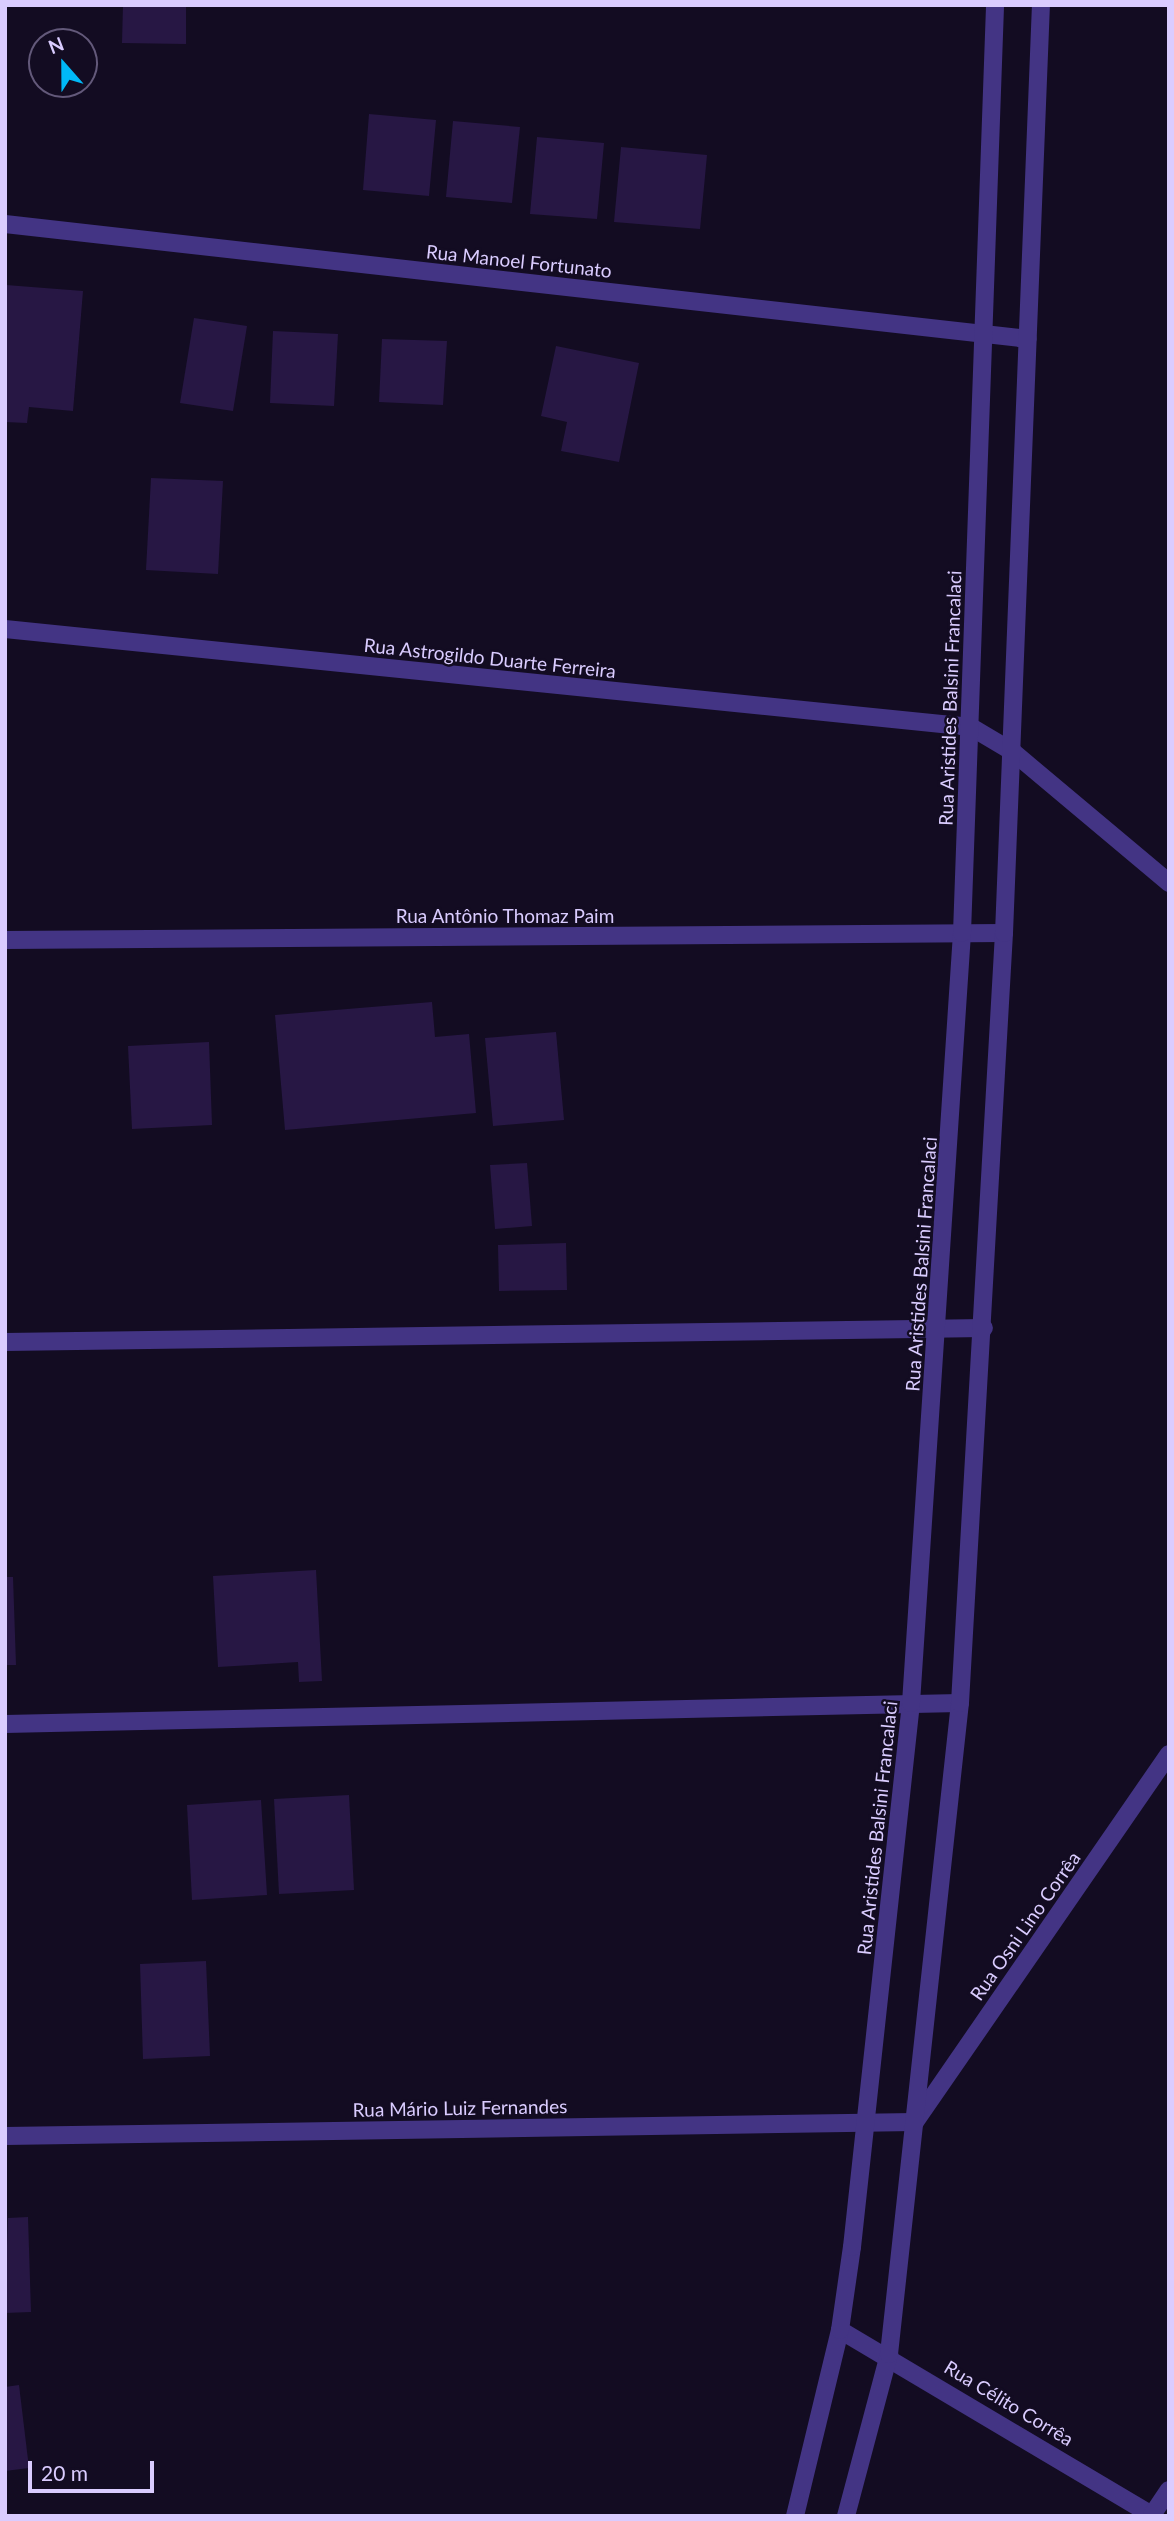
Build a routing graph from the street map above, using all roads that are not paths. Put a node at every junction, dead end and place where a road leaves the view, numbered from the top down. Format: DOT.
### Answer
graph roads {
  1 [pos="995,5"];
  2 [pos="1041,5"];
  3 [pos="5,224"];
  4 [pos="982,334"];
  5 [pos="1028,340"];
  6 [pos="5,629"];
  7 [pos="971,727"];
  8 [pos="1013,752"];
  9 [pos="1169,883"];
  10 [pos="962,933"];
  11 [pos="1004,933"];
  12 [pos="5,940"];
  13 [pos="984,1328"];
  14 [pos="938,1329"];
  15 [pos="5,1342"];
  16 [pos="911,1703"];
  17 [pos="960,1703"];
  18 [pos="5,1724"];
  19 [pos="1169,1754"];
  20 [pos="869,2122"];
  21 [pos="915,2122"];
  22 [pos="5,2136"];
  23 [pos="839,2330"];
  24 [pos="889,2354"];
  25 [pos="1169,2490"];
  26 [pos="1152,2515"];
  27 [pos="795,2516"];
  28 [pos="846,2516"];
  1 -- 4 [label="street, Rua Aristides Balsini Francalaci"];
  2 -- 5 [label="street"];
  3 -- 4 [label="street, Rua Manoel Fortunato"];
  4 -- 5 [label="street, Rua Manoel Fortunato"];
  4 -- 7 [label="street, Rua Aristides Balsini Francalaci"];
  5 -- 8 [label="street"];
  6 -- 7 [label="street, Rua Astrogildo Duarte Ferreira"];
  7 -- 8 [label="street"];
  7 -- 10 [label="street, Rua Aristides Balsini Francalaci"];
  8 -- 9 [label="street"];
  8 -- 11 [label="street"];
  10 -- 11 [label="street, Rua Antônio Thomaz Paim"];
  10 -- 12 [label="street, Rua Antônio Thomaz Paim"];
  10 -- 14 [label="street, Rua Aristides Balsini Francalaci"];
  11 -- 13 [label="street"];
  13 -- 14 [label="street"];
  13 -- 17 [label="street"];
  14 -- 15 [label="street"];
  14 -- 16 [label="street, Rua Aristides Balsini Francalaci"];
  16 -- 17 [label="street"];
  16 -- 18 [label="street"];
  16 -- 20 [label="street, Rua Aristides Balsini Francalaci"];
  17 -- 21 [label="street"];
  19 -- 21 [label="street, Rua Osni Lino Corrêa"];
  20 -- 21 [label="street, Rua Mário Luiz Fernandes"];
  20 -- 22 [label="street, Rua Mário Luiz Fernandes"];
  20 -- 23 [label="street, Rua Aristides Balsini Francalaci"];
  21 -- 24 [label="street"];
  23 -- 24 [label="street, Rua Célito Corrêa"];
  23 -- 27 [label="street, Rua Aristides Balsini Francalaci"];
  24 -- 26 [label="street, Rua Célito Corrêa"];
  24 -- 28 [label="street"];
  25 -- 26 [label="street"];
}
